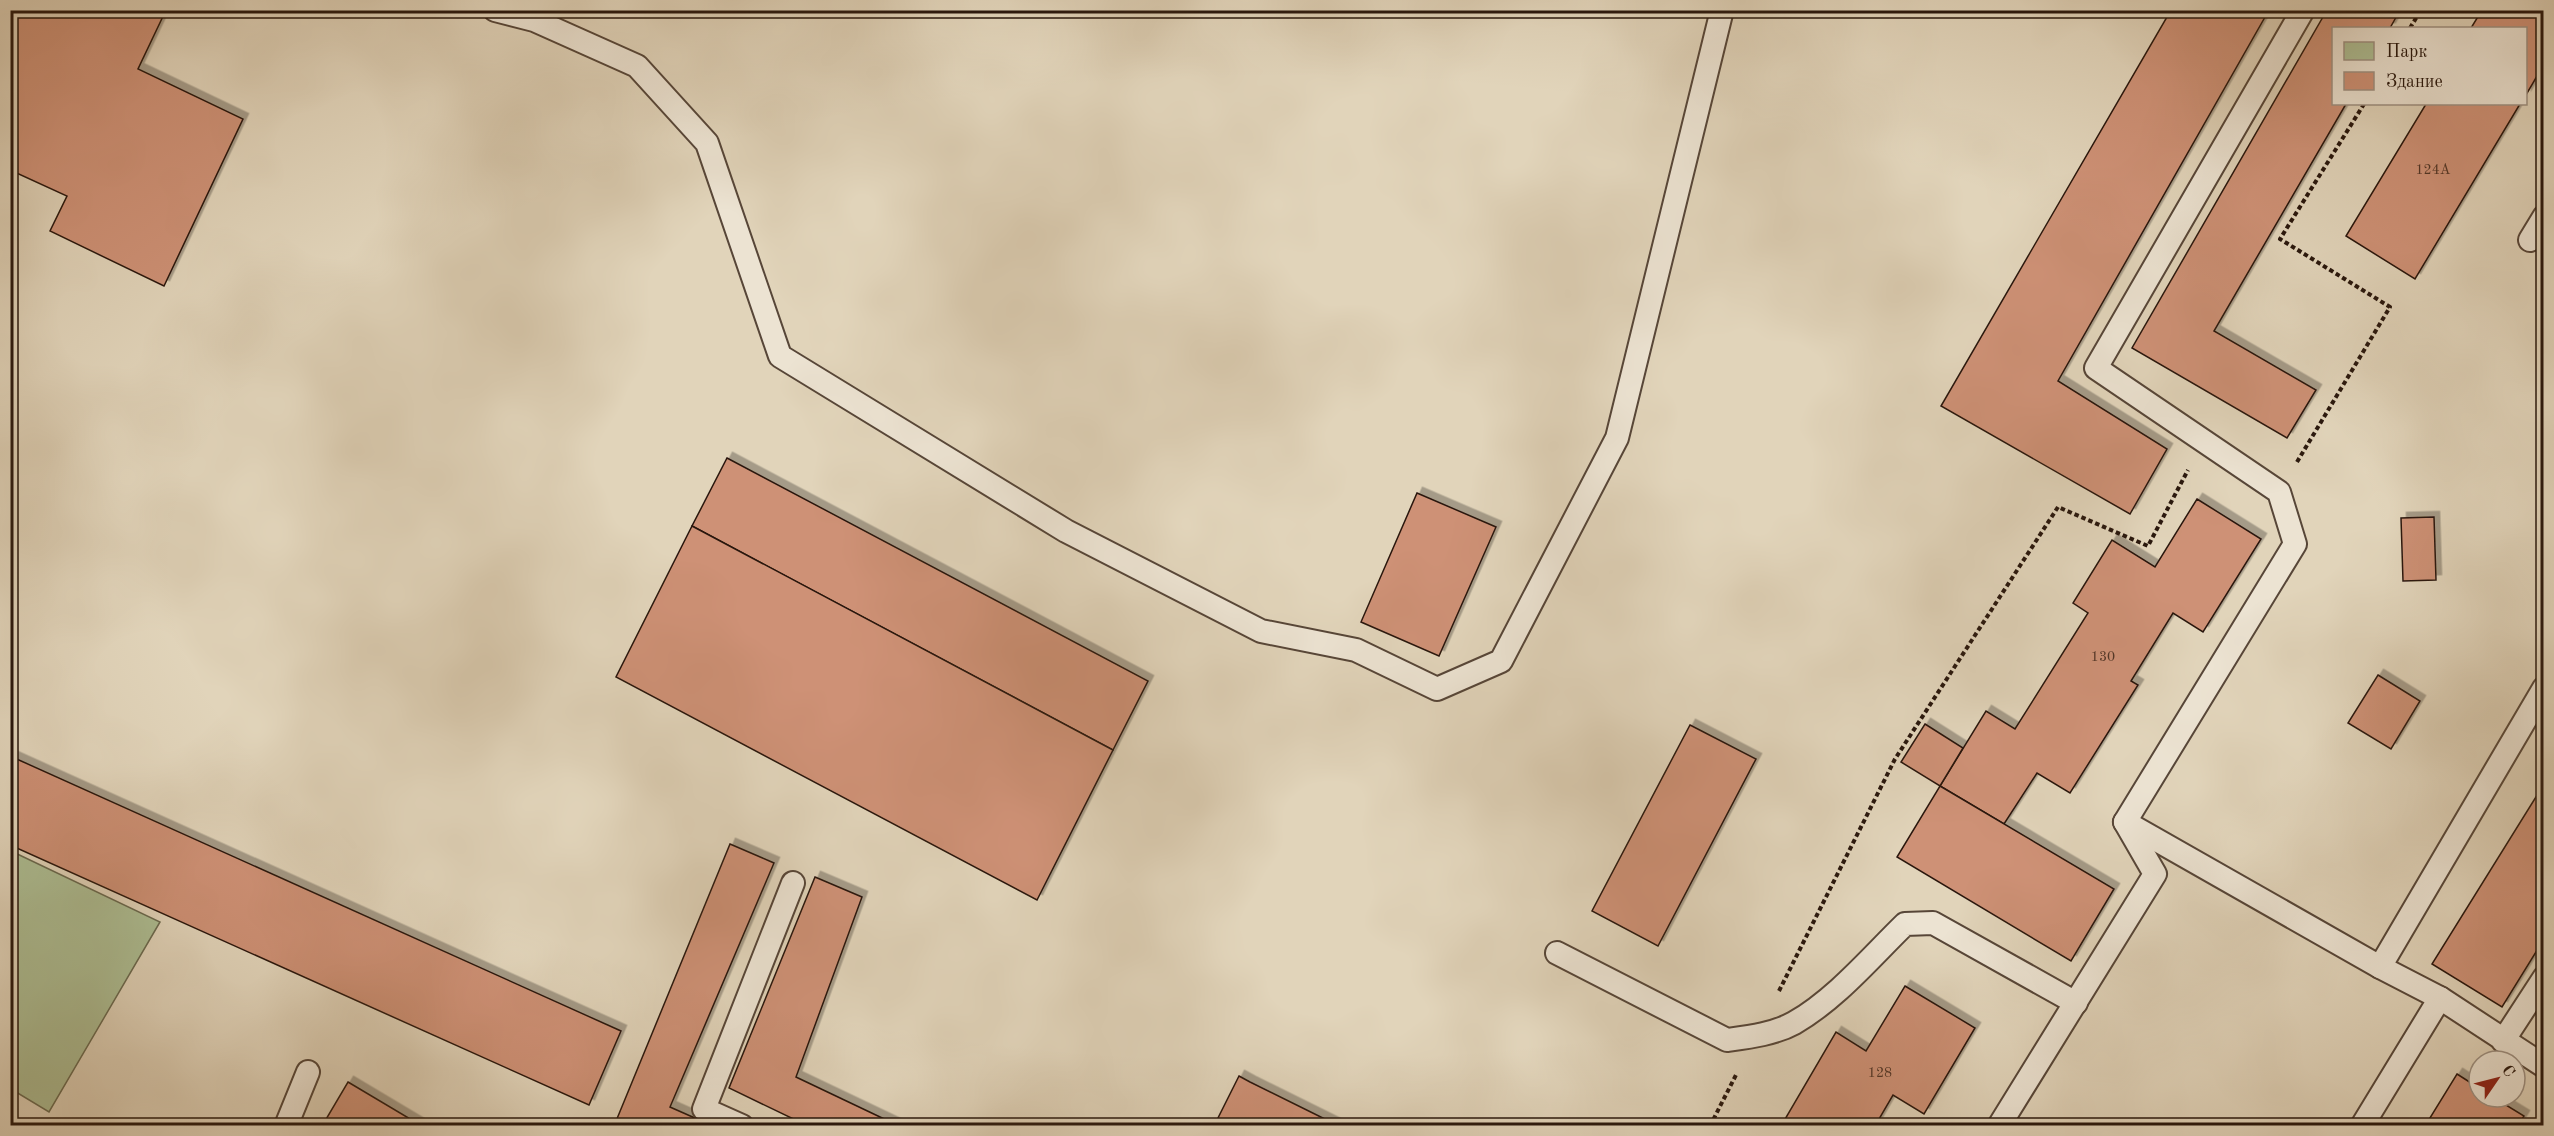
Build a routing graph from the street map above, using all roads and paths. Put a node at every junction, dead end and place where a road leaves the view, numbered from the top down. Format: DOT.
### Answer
graph roads {
  1 [pos="495,10"];
  2 [pos="1722,10"];
  3 [pos="2303,10"];
  4 [pos="2421,10"];
  5 [pos="2411,27"];
  6 [pos="2363,105"];
  7 [pos="2544,217"];
  8 [pos="2530,240"];
  9 [pos="2191,465"];
  10 [pos="2279,492"];
  11 [pos="2544,688"];
  12 [pos="2126,822"];
  13 [pos="793,883"];
  14 [pos="1557,953"];
  15 [pos="2380,967"];
  16 [pos="2544,978"];
  17 [pos="2440,998"];
  18 [pos="2076,1003"];
  19 [pos="1756,1036"];
  20 [pos="2503,1041"];
  21 [pos="2544,1066"];
  22 [pos="308,1072"];
  23 [pos="10,1122"];
  24 [pos="15,1125"];
  25 [pos="286,1125"];
  26 [pos="742,1125"];
  27 [pos="1710,1125"];
  28 [pos="1999,1125"];
  29 [pos="2362,1125"];
  1 -- 2 [label="lane"];
  3 -- 10 [label="lane"];
  4 -- 5 [label="path"];
  6 -- 10 [label="path"];
  7 -- 8 [label="lane"];
  9 -- 19 [label="path"];
  10 -- 12 [label="lane"];
  11 -- 15 [label="lane"];
  12 -- 15 [label="lane"];
  12 -- 18 [label="lane"];
  13 -- 26 [label="lane"];
  14 -- 19 [label="lane"];
  15 -- 17 [label="lane"];
  16 -- 20 [label="lane"];
  17 -- 20 [label="lane"];
  17 -- 29 [label="lane"];
  18 -- 19 [label="lane"];
  18 -- 28 [label="lane"];
  19 -- 27 [label="path"];
  20 -- 21 [label="lane"];
  22 -- 25 [label="lane"];
  23 -- 24 [label="path"];
}
